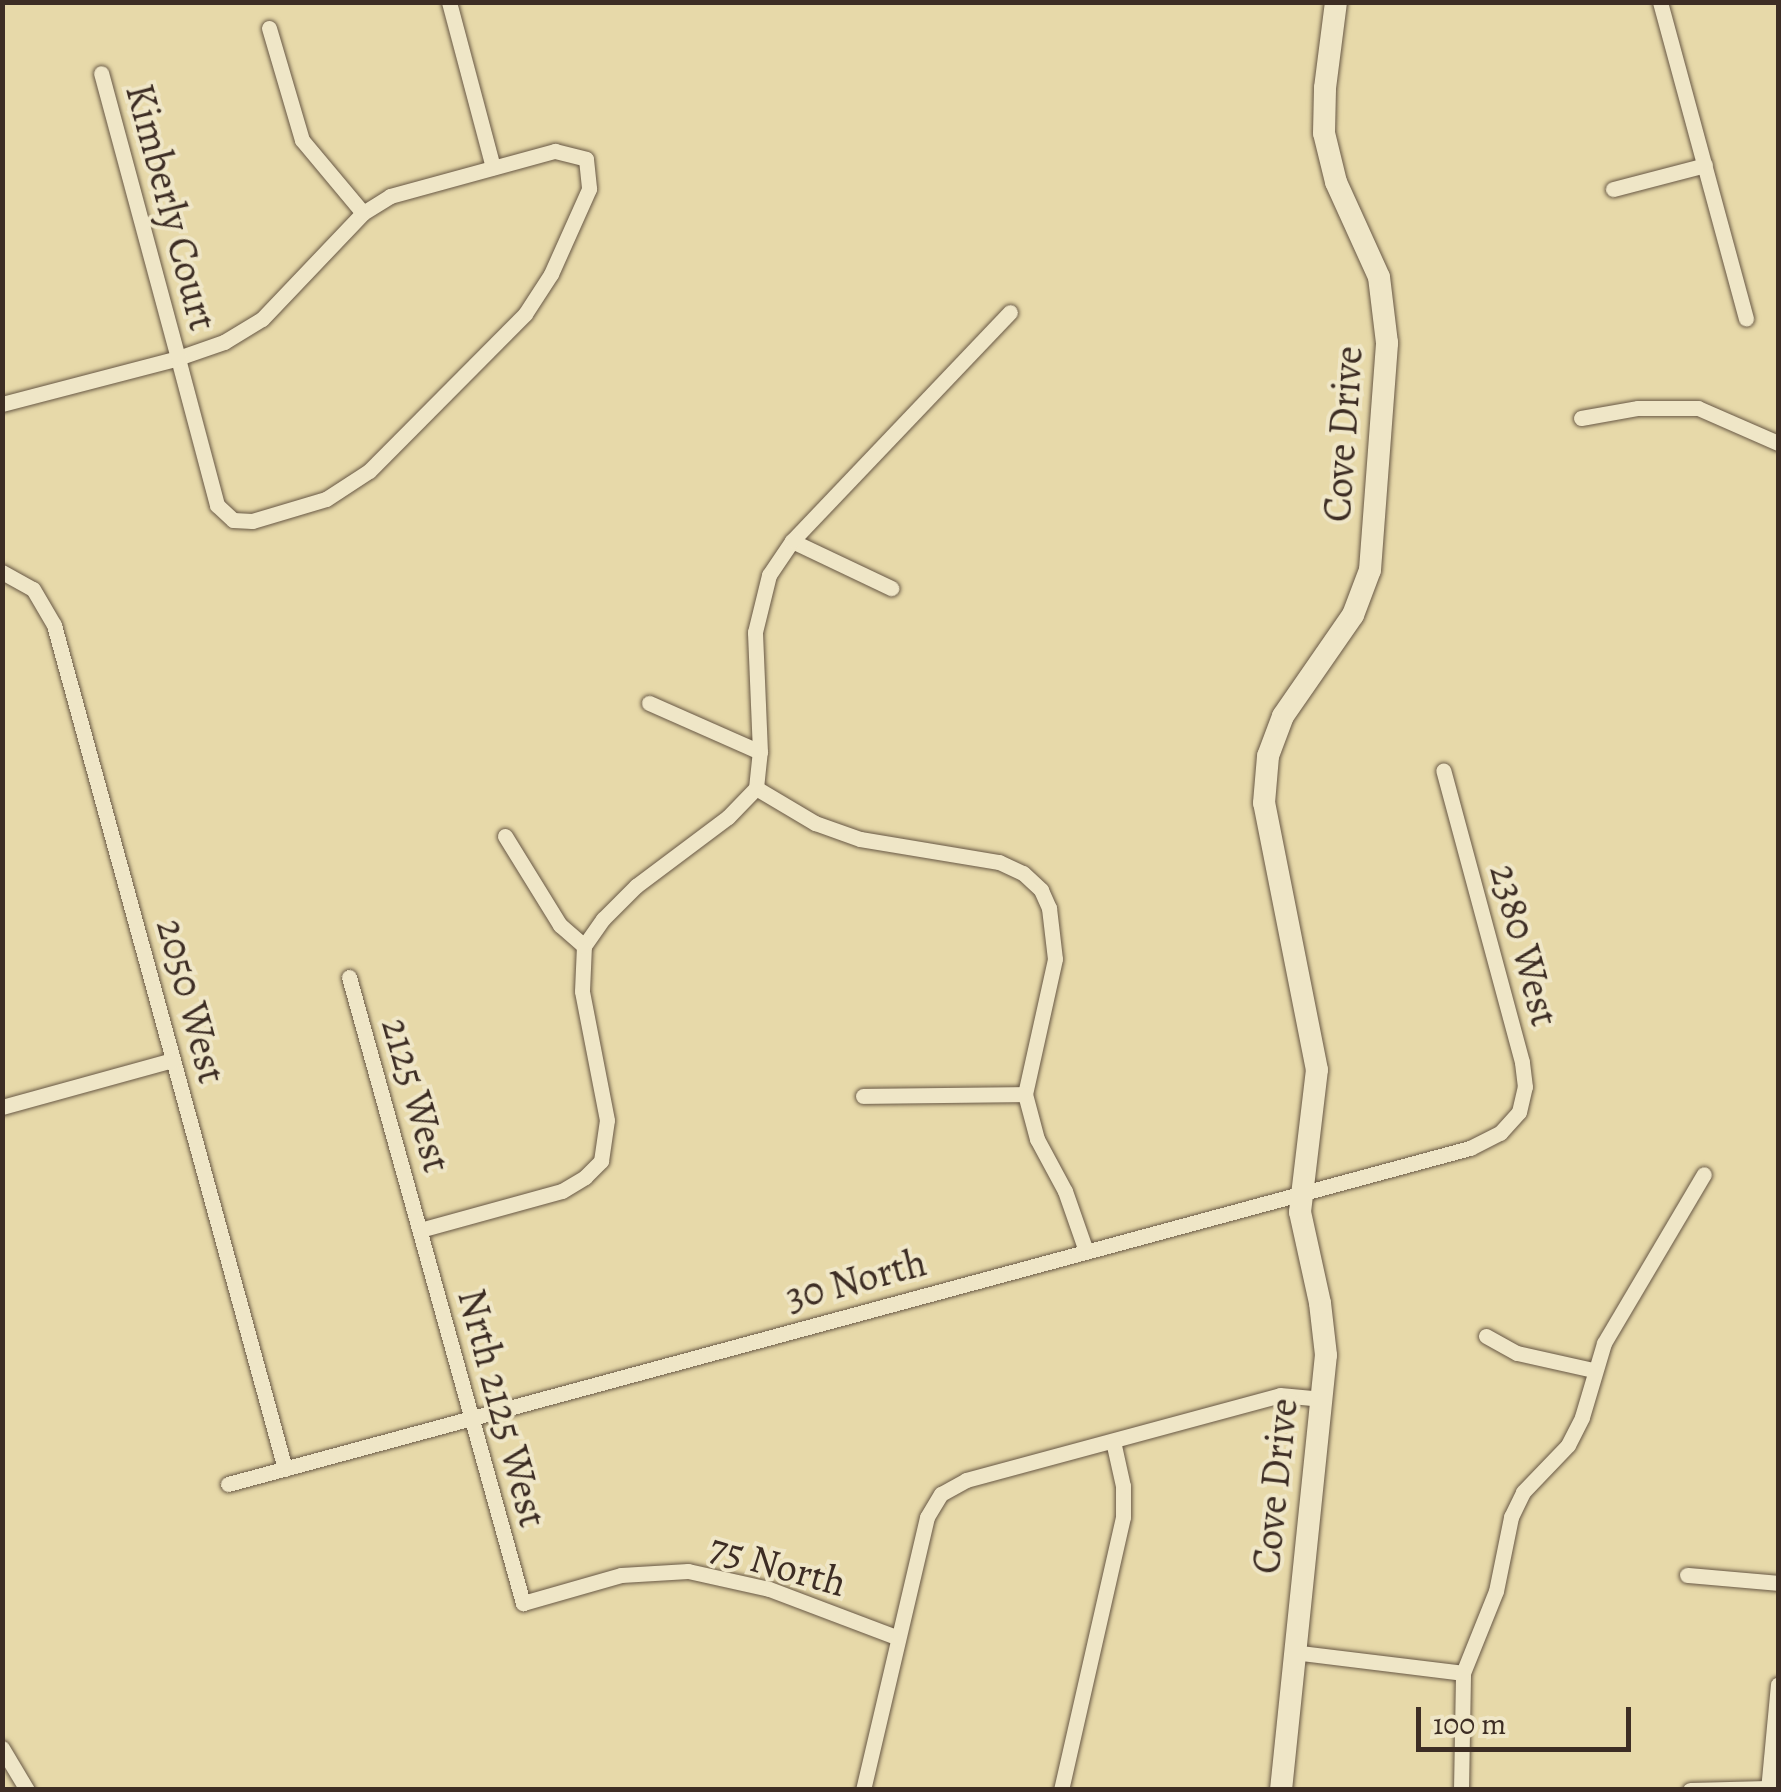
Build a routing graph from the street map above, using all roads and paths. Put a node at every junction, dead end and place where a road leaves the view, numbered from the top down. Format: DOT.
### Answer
graph roads {
  1 [pos="449,2"];
  2 [pos="1336,2"];
  3 [pos="1660,2"];
  4 [pos="269,28"];
  5 [pos="101,74"];
  6 [pos="1705,165"];
  7 [pos="493,167"];
  8 [pos="1613,189"];
  9 [pos="364,213"];
  10 [pos="1010,312"];
  11 [pos="1746,319"];
  12 [pos="178,358"];
  13 [pos="2,404"];
  14 [pos="1582,418"];
  15 [pos="1778,443"];
  16 [pos="792,541"];
  17 [pos="2,572"];
  18 [pos="891,588"];
  19 [pos="649,704"];
  20 [pos="760,752"];
  21 [pos="1443,770"];
  22 [pos="756,788"];
  23 [pos="505,836"];
  24 [pos="584,946"];
  25 [pos="349,977"];
  26 [pos="173,1060"];
  27 [pos="1025,1094"];
  28 [pos="863,1096"];
  29 [pos="2,1107"];
  30 [pos="1500,1133"];
  31 [pos="1704,1174"];
  32 [pos="1302,1194"];
  33 [pos="420,1230"];
  34 [pos="1086,1250"];
  35 [pos="1486,1336"];
  36 [pos="1594,1370"];
  37 [pos="1323,1399"];
  38 [pos="470,1419"];
  39 [pos="1113,1440"];
  40 [pos="285,1469"];
  41 [pos="228,1484"];
  42 [pos="1687,1575"];
  43 [pos="1778,1583"];
  44 [pos="523,1602"];
  45 [pos="896,1637"];
  46 [pos="1294,1652"];
  47 [pos="1464,1673"];
  48 [pos="1778,1684"];
  49 [pos="2,1748"];
  50 [pos="1768,1789"];
  51 [pos="27,1790"];
  52 [pos="863,1790"];
  53 [pos="1061,1790"];
  54 [pos="1281,1790"];
  55 [pos="1461,1790"];
  56 [pos="1690,1790"];
  1 -- 7 [label="street"];
  2 -- 32 [label="main road, Cove Drive"];
  3 -- 6 [label="street"];
  4 -- 9 [label="street"];
  5 -- 12 [label="street, Kimberly Court"];
  6 -- 8 [label="street"];
  6 -- 11 [label="street"];
  7 -- 9 [label="street"];
  7 -- 12 [label="street, Kimberly Court"];
  9 -- 12 [label="street"];
  10 -- 16 [label="street"];
  12 -- 13 [label="street"];
  14 -- 15 [label="street"];
  16 -- 18 [label="street"];
  16 -- 20 [label="street"];
  17 -- 26 [label="street, 2050 West"];
  19 -- 20 [label="street"];
  20 -- 22 [label="street"];
  21 -- 30 [label="street, 2380 West"];
  22 -- 24 [label="street"];
  22 -- 27 [label="street"];
  23 -- 24 [label="street"];
  24 -- 33 [label="street"];
  25 -- 33 [label="street, 2125 West"];
  26 -- 29 [label="street"];
  26 -- 40 [label="street, 2050 West"];
  27 -- 28 [label="street"];
  27 -- 34 [label="street"];
  30 -- 32 [label="street, 30 North"];
  31 -- 36 [label="street"];
  32 -- 34 [label="street, 30 North"];
  32 -- 37 [label="main road, Cove Drive"];
  33 -- 38 [label="street, Nrth 2125 West"];
  34 -- 38 [label="street, 30 North"];
  35 -- 36 [label="street"];
  36 -- 47 [label="street"];
  37 -- 39 [label="street"];
  37 -- 46 [label="main road, Cove Drive"];
  38 -- 40 [label="street, 30 North"];
  38 -- 44 [label="street, Nrth 2125 West"];
  39 -- 45 [label="street"];
  39 -- 53 [label="street"];
  40 -- 41 [label="street, 30 North"];
  42 -- 43 [label="street"];
  44 -- 45 [label="street, 75 North"];
  45 -- 52 [label="street"];
  46 -- 47 [label="street"];
  46 -- 54 [label="main road, Cove Drive"];
  47 -- 55 [label="street"];
  48 -- 50 [label="street"];
  49 -- 51 [label="street"];
  50 -- 56 [label="street"];
}
